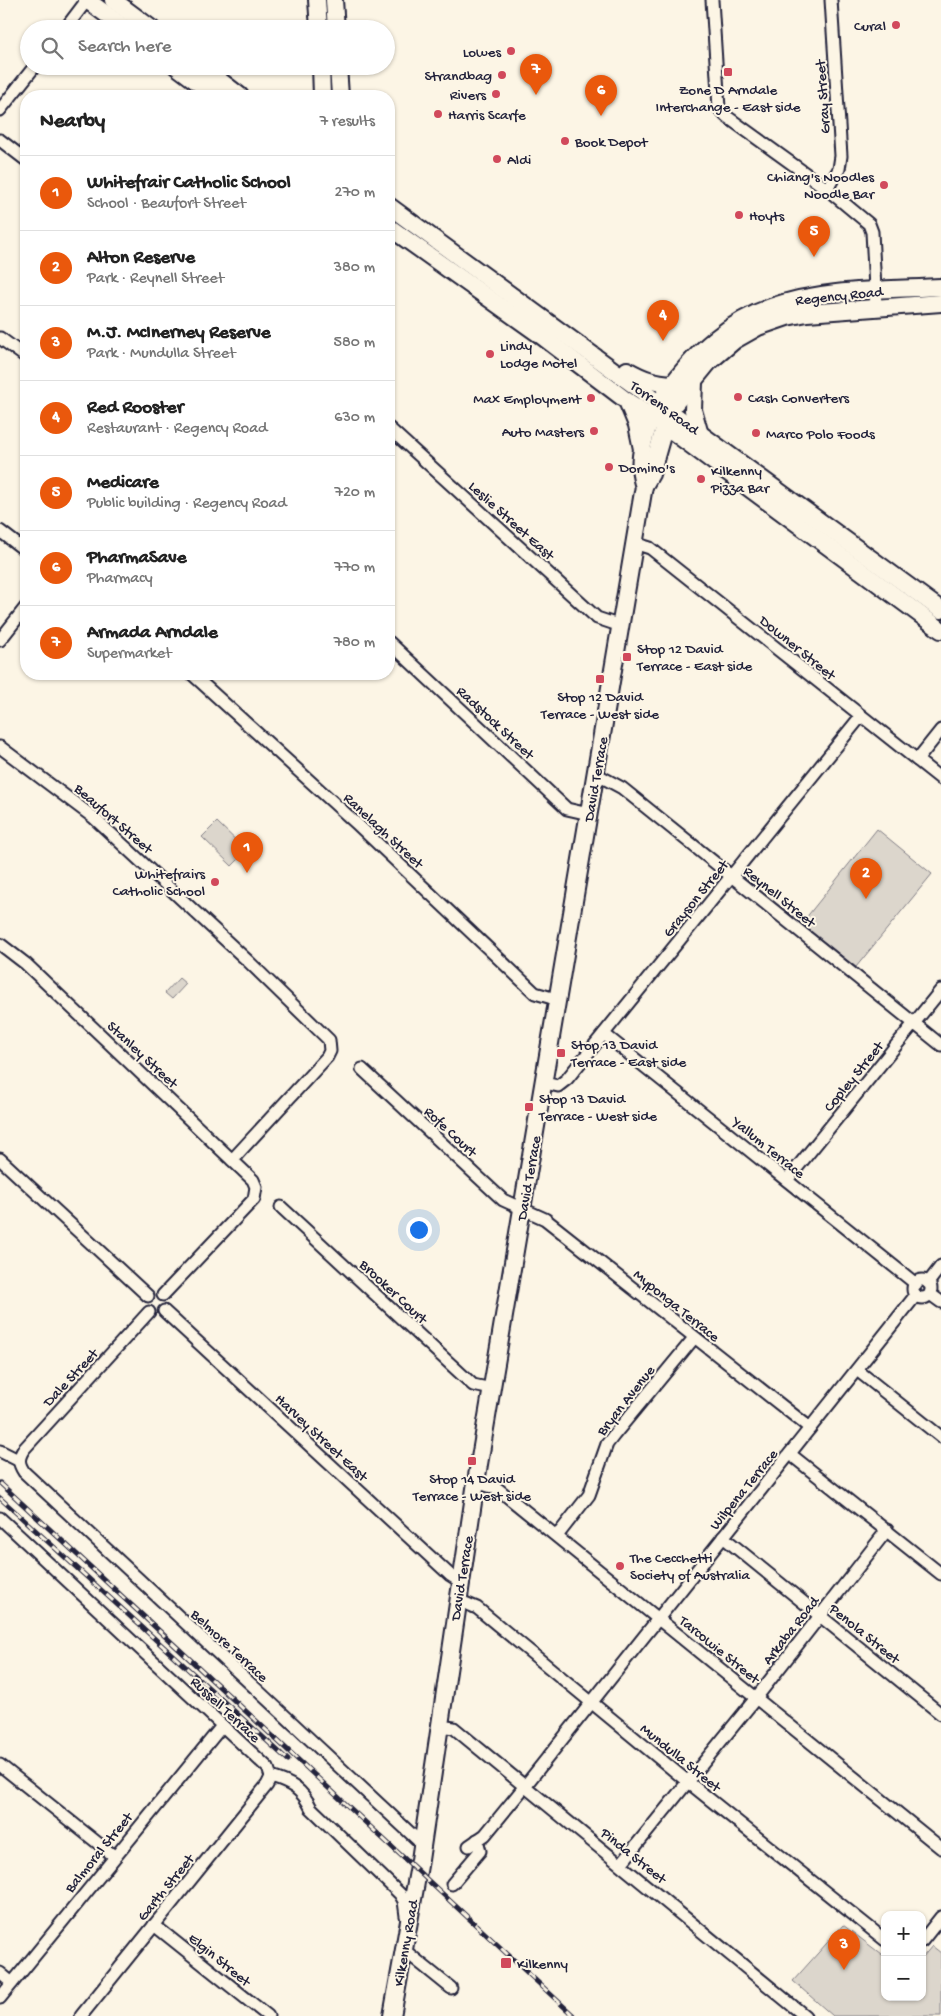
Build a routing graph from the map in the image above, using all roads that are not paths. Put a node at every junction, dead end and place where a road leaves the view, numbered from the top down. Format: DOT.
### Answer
graph roads {
  1 [pos="87,0"];
  2 [pos="113,0"];
  3 [pos="317,0"];
  4 [pos="334,0"];
  5 [pos="712,0"];
  6 [pos="831,0"];
  7 [pos="71,20"];
  8 [pos="114,20"];
  9 [pos="140,20"];
  10 [pos="318,20"];
  11 [pos="335,20"];
  12 [pos="28,75"];
  13 [pos="188,75"];
  14 [pos="213,75"];
  15 [pos="321,75"];
  16 [pos="330,75"];
  17 [pos="339,75"];
  18 [pos="208,90"];
  19 [pos="232,90"];
  20 [pos="322,90"];
  21 [pos="331,90"];
  22 [pos="340,90"];
  23 [pos="0,110"];
  24 [pos="0,140"];
  25 [pos="20,155"];
  26 [pos="827,189"];
  27 [pos="395,210"];
  28 [pos="395,231"];
  29 [pos="941,287"];
  30 [pos="875,290"];
  31 [pos="941,303"];
  32 [pos="876,307"];
  33 [pos="0,338"];
  34 [pos="20,353"];
  35 [pos="612,368"];
  36 [pos="694,382"];
  37 [pos="673,384"];
  38 [pos="627,401"];
  39 [pos="661,414"];
  40 [pos="698,431"];
  41 [pos="395,433"];
  42 [pos="642,449"];
  43 [pos="644,486"];
  44 [pos="0,531"];
  45 [pos="634,543"];
  46 [pos="20,546"];
  47 [pos="892,583"];
  48 [pos="941,610"];
  49 [pos="20,615"];
  50 [pos="621,626"];
  51 [pos="941,630"];
  52 [pos="0,640"];
  53 [pos="395,648"];
  54 [pos="199,680"];
  55 [pos="861,716"];
  56 [pos="941,730"];
  57 [pos="0,747"];
  58 [pos="917,760"];
  59 [pos="596,774"];
  60 [pos="941,779"];
  61 [pos="589,814"];
  62 [pos="732,876"];
  63 [pos="0,944"];
  64 [pos="941,990"];
  65 [pos="559,1000"];
  66 [pos="914,1024"];
  67 [pos="604,1034"];
  68 [pos="941,1045"];
  69 [pos="362,1069"];
  70 [pos="545,1083"];
  71 [pos="0,1158"];
  72 [pos="232,1160"];
  73 [pos="787,1180"];
  74 [pos="281,1207"];
  75 [pos="523,1209"];
  76 [pos="941,1266"];
  77 [pos="929,1288"];
  78 [pos="916,1290"];
  79 [pos="163,1295"];
  80 [pos="148,1296"];
  81 [pos="941,1302"];
  82 [pos="164,1311"];
  83 [pos="150,1312"];
  84 [pos="694,1338"];
  85 [pos="857,1370"];
  86 [pos="492,1389"];
  87 [pos="810,1428"];
  88 [pos="941,1437"];
  89 [pos="0,1451"];
  90 [pos="790,1454"];
  91 [pos="19,1462"];
  92 [pos="476,1482"];
  93 [pos="0,1518"];
  94 [pos="887,1530"];
  95 [pos="557,1536"];
  96 [pos="723,1537"];
  97 [pos="941,1574"];
  98 [pos="461,1582"];
  99 [pos="458,1600"];
  100 [pos="820,1616"];
  101 [pos="659,1618"];
  102 [pos="756,1698"];
  103 [pos="591,1703"];
  104 [pos="941,1714"];
  105 [pos="222,1726"];
  106 [pos="440,1726"];
  107 [pos="0,1765"];
  108 [pos="271,1777"];
  109 [pos="688,1782"];
  110 [pos="525,1786"];
  111 [pos="423,1845"];
  112 [pos="941,1848"];
  113 [pos="114,1856"];
  114 [pos="621,1864"];
  115 [pos="418,1871"];
  116 [pos="452,1884"];
  117 [pos="941,1917"];
  118 [pos="154,1925"];
  119 [pos="407,1931"];
  120 [pos="926,1935"];
  121 [pos="881,1937"];
  122 [pos="404,1950"];
  123 [pos="0,1973"];
  124 [pos="12,1983"];
  125 [pos="451,1988"];
  126 [pos="0,1998"];
  127 [pos="81,2016"];
  128 [pos="268,2016"];
  129 [pos="392,2016"];
  130 [pos="806,2016"];
  1 -- 7 [label="street"];
  1 -- 8 [label="main road"];
  2 -- 9 [label="main road"];
  3 -- 10 [label="main road"];
  4 -- 11 [label="main road"];
  5 -- 26 [label="street"];
  6 -- 26 [label="street, Gray Street"];
  12 -- 23 [label="street"];
  13 -- 18 [label="main road"];
  14 -- 19 [label="main road"];
  15 -- 20 [label="main road"];
  16 -- 21 [label="main road"];
  17 -- 22 [label="main road"];
  24 -- 25 [label="street"];
  26 -- 30 [label="street"];
  27 -- 35 [label="main road, Torrens Road"];
  28 -- 38 [label="main road, Torrens Road"];
  29 -- 30 [label="main road, Regency Road"];
  30 -- 32 [label="street"];
  30 -- 37 [label="main road, Regency Road"];
  31 -- 32 [label="main road, Regency Road"];
  32 -- 36 [label="main road, Regency Road"];
  33 -- 34 [label="street"];
  35 -- 37 [label="main road"];
  35 -- 39 [label="main road, Torrens Road"];
  36 -- 39 [label="main road, Regency Road"];
  36 -- 40 [label="main road"];
  37 -- 39 [label="main road, Regency Road"];
  38 -- 39 [label="main road, Torrens Road"];
  38 -- 42 [label="main road"];
  39 -- 40 [label="main road, Torrens Road"];
  39 -- 42 [label="main road, David Terrace"];
  39 -- 43 [label="main road, David Terrace"];
  39 -- 47 [label="main road, Torrens Road"];
  40 -- 47 [label="main road, Torrens Road"];
  41 -- 50 [label="street, Leslie Street East"];
  42 -- 43 [label="main road, David Terrace"];
  43 -- 45 [label="main road, David Terrace"];
  44 -- 46 [label="street"];
  45 -- 50 [label="main road, David Terrace"];
  45 -- 55 [label="street, Downer Street"];
  47 -- 48 [label="main road, Torrens Road"];
  47 -- 51 [label="main road, Torrens Road"];
  49 -- 52 [label="street"];
  50 -- 59 [label="main road, David Terrace"];
  53 -- 61 [label="street, Radstock Street"];
  54 -- 65 [label="street, Ranelagh Street"];
  55 -- 58 [label="street, Downer Street"];
  55 -- 62 [label="street, Grayson Street"];
  56 -- 58 [label="street"];
  57 -- 72 [label="street, Beaufort Street"];
  58 -- 60 [label="street, Downer Street"];
  59 -- 61 [label="main road, David Terrace"];
  59 -- 62 [label="street, Reynell Street"];
  61 -- 65 [label="main road, David Terrace"];
  62 -- 66 [label="street, Reynell Street"];
  62 -- 67 [label="street, Grayson Street"];
  63 -- 72 [label="street, Stanley Street"];
  64 -- 66 [label="street, Copley Street"];
  65 -- 70 [label="main road, David Terrace"];
  66 -- 68 [label="street, Reynell Street"];
  66 -- 73 [label="street, Copley Street"];
  67 -- 70 [label="street, Grayson Street"];
  67 -- 73 [label="street, Yallum Terrace"];
  69 -- 75 [label="street, Rofe Court"];
  70 -- 75 [label="main road, David Terrace"];
  71 -- 80 [label="street"];
  72 -- 79 [label="street, Stanley Street"];
  73 -- 78 [label="street, Yallum Terrace"];
  74 -- 86 [label="street, Brooker Court"];
  75 -- 84 [label="street, Myponga Terrace"];
  75 -- 86 [label="main road, David Terrace"];
  76 -- 77 [label="street"];
  77 -- 78 [label="street"];
  77 -- 81 [label="street"];
  78 -- 85 [label="street, Wilpena Terrace"];
  79 -- 80 [label="street"];
  79 -- 82 [label="street"];
  80 -- 83 [label="street"];
  82 -- 83 [label="street"];
  82 -- 98 [label="street, Harvey Street East"];
  83 -- 91 [label="street, Dale Street"];
  84 -- 87 [label="street, Myponga Terrace"];
  84 -- 95 [label="street, Bryan Avenue"];
  85 -- 87 [label="street, Wilpena Terrace"];
  85 -- 88 [label="street"];
  86 -- 92 [label="main road, David Terrace"];
  87 -- 90 [label="street, Wilpena Terrace"];
  89 -- 91 [label="street, Belmore Terrace"];
  90 -- 94 [label="street"];
  90 -- 96 [label="street, Wilpena Terrace"];
  91 -- 111 [label="street, Belmore Terrace"];
  92 -- 95 [label="street, Tarcowie Street"];
  92 -- 98 [label="main road, David Terrace"];
  93 -- 105 [label="street, Russell Terrace"];
  94 -- 97 [label="street"];
  94 -- 100 [label="street, Arkaba Road"];
  95 -- 101 [label="street, Tarcowie Street"];
  96 -- 100 [label="street, Penola Street"];
  96 -- 101 [label="street, Wilpena Terrace"];
  98 -- 99 [label="main road, David Terrace"];
  99 -- 103 [label="street, Mundulla Street"];
  99 -- 106 [label="main road, David Terrace"];
  100 -- 102 [label="street, Arkaba Road"];
  100 -- 104 [label="street, Penola Street"];
  101 -- 102 [label="street, Tarcowie Street"];
  101 -- 103 [label="street, Wilpena Terrace"];
  102 -- 109 [label="street, Arkaba Road"];
  102 -- 112 [label="street, Tarcowie Street"];
  103 -- 109 [label="street, Mundulla Street"];
  103 -- 110 [label="street, Wilpena Terrace"];
  105 -- 108 [label="street, Russell Terrace"];
  105 -- 113 [label="street, Balmoral Street"];
  106 -- 110 [label="street, Pinda Street"];
  106 -- 111 [label="main road, David Terrace"];
  107 -- 113 [label="street"];
  108 -- 118 [label="street, Garth Street"];
  108 -- 119 [label="street"];
  109 -- 114 [label="street, Arkaba Road"];
  109 -- 121 [label="street, Mundulla Street"];
  110 -- 114 [label="street, Pinda Street"];
  110 -- 116 [label="street, Wilpena Terrace"];
  111 -- 115 [label="main road, David Terrace"];
  113 -- 124 [label="street, Balmoral Street"];
  114 -- 130 [label="street, Pinda Street"];
  115 -- 119 [label="main road, Kilkenny Road"];
  117 -- 120 [label="street"];
  118 -- 127 [label="street, Garth Street"];
  118 -- 128 [label="street, Elgin Street"];
  119 -- 122 [label="main road, Kilkenny Road"];
  122 -- 125 [label="street"];
  122 -- 129 [label="main road, Kilkenny Road"];
  123 -- 124 [label="street"];
  124 -- 126 [label="street, Balmoral Street"];
}
